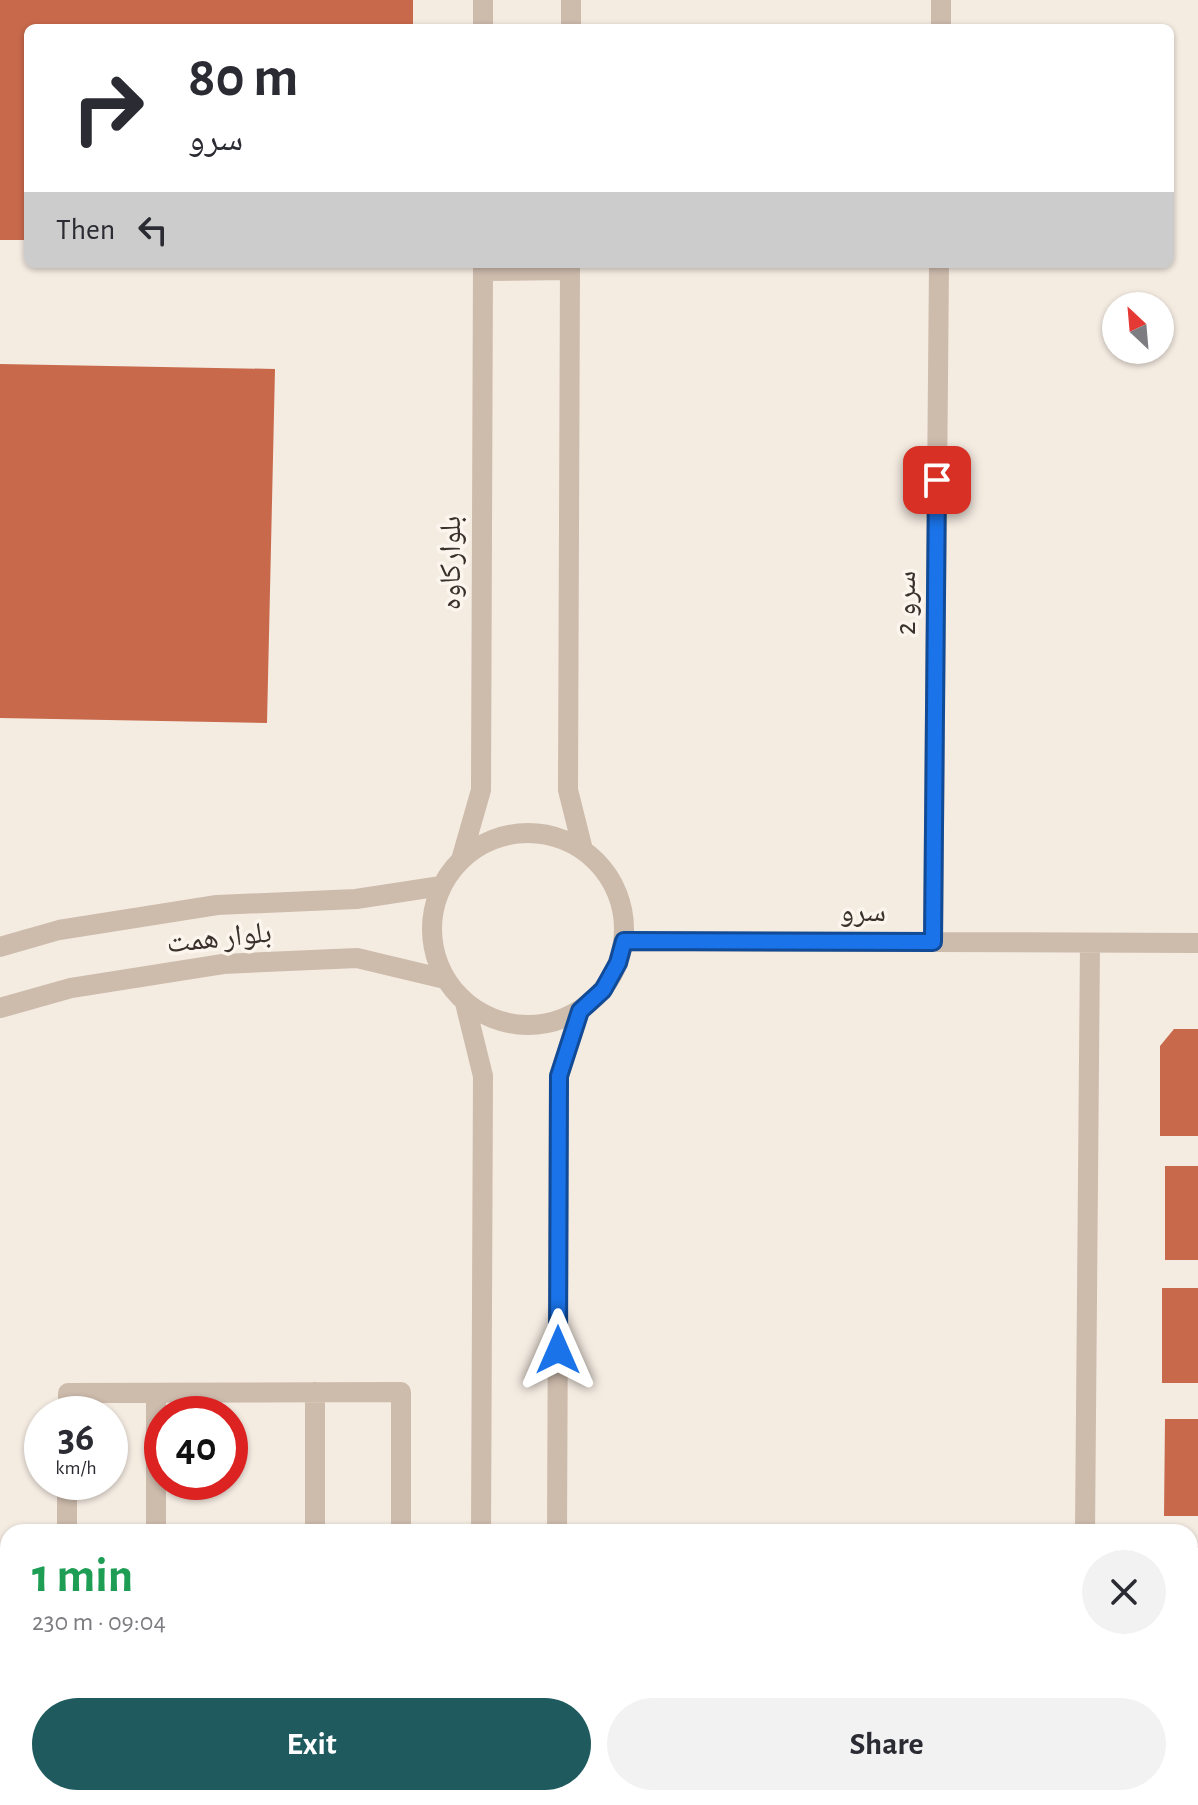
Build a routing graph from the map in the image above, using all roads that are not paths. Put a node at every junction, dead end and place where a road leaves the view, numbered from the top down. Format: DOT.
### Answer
graph roads {
  1 [pos="483,0"];
  2 [pos="571,0"];
  3 [pos="941,0"];
  4 [pos="483,24"];
  5 [pos="571,24"];
  6 [pos="941,24"];
  7 [pos="483,268"];
  8 [pos="570,268"];
  9 [pos="939,268"];
  10 [pos="583,850"];
  11 [pos="461,860"];
  12 [pos="441,886"];
  13 [pos="624,941"];
  14 [pos="933,942"];
  15 [pos="1090,943"];
  16 [pos="1198,943"];
  17 [pos="0,947"];
  18 [pos="445,979"];
  19 [pos="465,1003"];
  20 [pos="0,1008"];
  21 [pos="580,1011"];
  22 [pos="315,1392"];
  23 [pos="156,1393"];
  24 [pos="68,1396"];
  25 [pos="67,1500"];
  26 [pos="67,1524"];
  27 [pos="156,1524"];
  28 [pos="315,1524"];
  29 [pos="401,1524"];
  30 [pos="481,1524"];
  31 [pos="557,1524"];
  32 [pos="1085,1524"];
  1 -- 4 [label="street"];
  2 -- 5 [label="street"];
  3 -- 6 [label="street"];
  7 -- 11 [label="street, بلوارکاوه"];
  8 -- 10 [label="street"];
  9 -- 14 [label="street, سرو 2"];
  10 -- 11 [label="street"];
  10 -- 13 [label="street"];
  11 -- 12 [label="street"];
  12 -- 17 [label="street, بلوار همت"];
  12 -- 18 [label="street"];
  13 -- 14 [label="street, سرو"];
  13 -- 21 [label="street"];
  14 -- 15 [label="street, سرو"];
  15 -- 16 [label="street, سرو"];
  15 -- 32 [label="street"];
  18 -- 19 [label="street"];
  18 -- 20 [label="street, بلوار همت"];
  19 -- 21 [label="street"];
  19 -- 30 [label="street"];
  21 -- 31 [label="street"];
  22 -- 23 [label="street"];
  22 -- 28 [label="street"];
  22 -- 29 [label="street"];
  23 -- 24 [label="street"];
  23 -- 27 [label="street"];
  25 -- 26 [label="street"];
}
